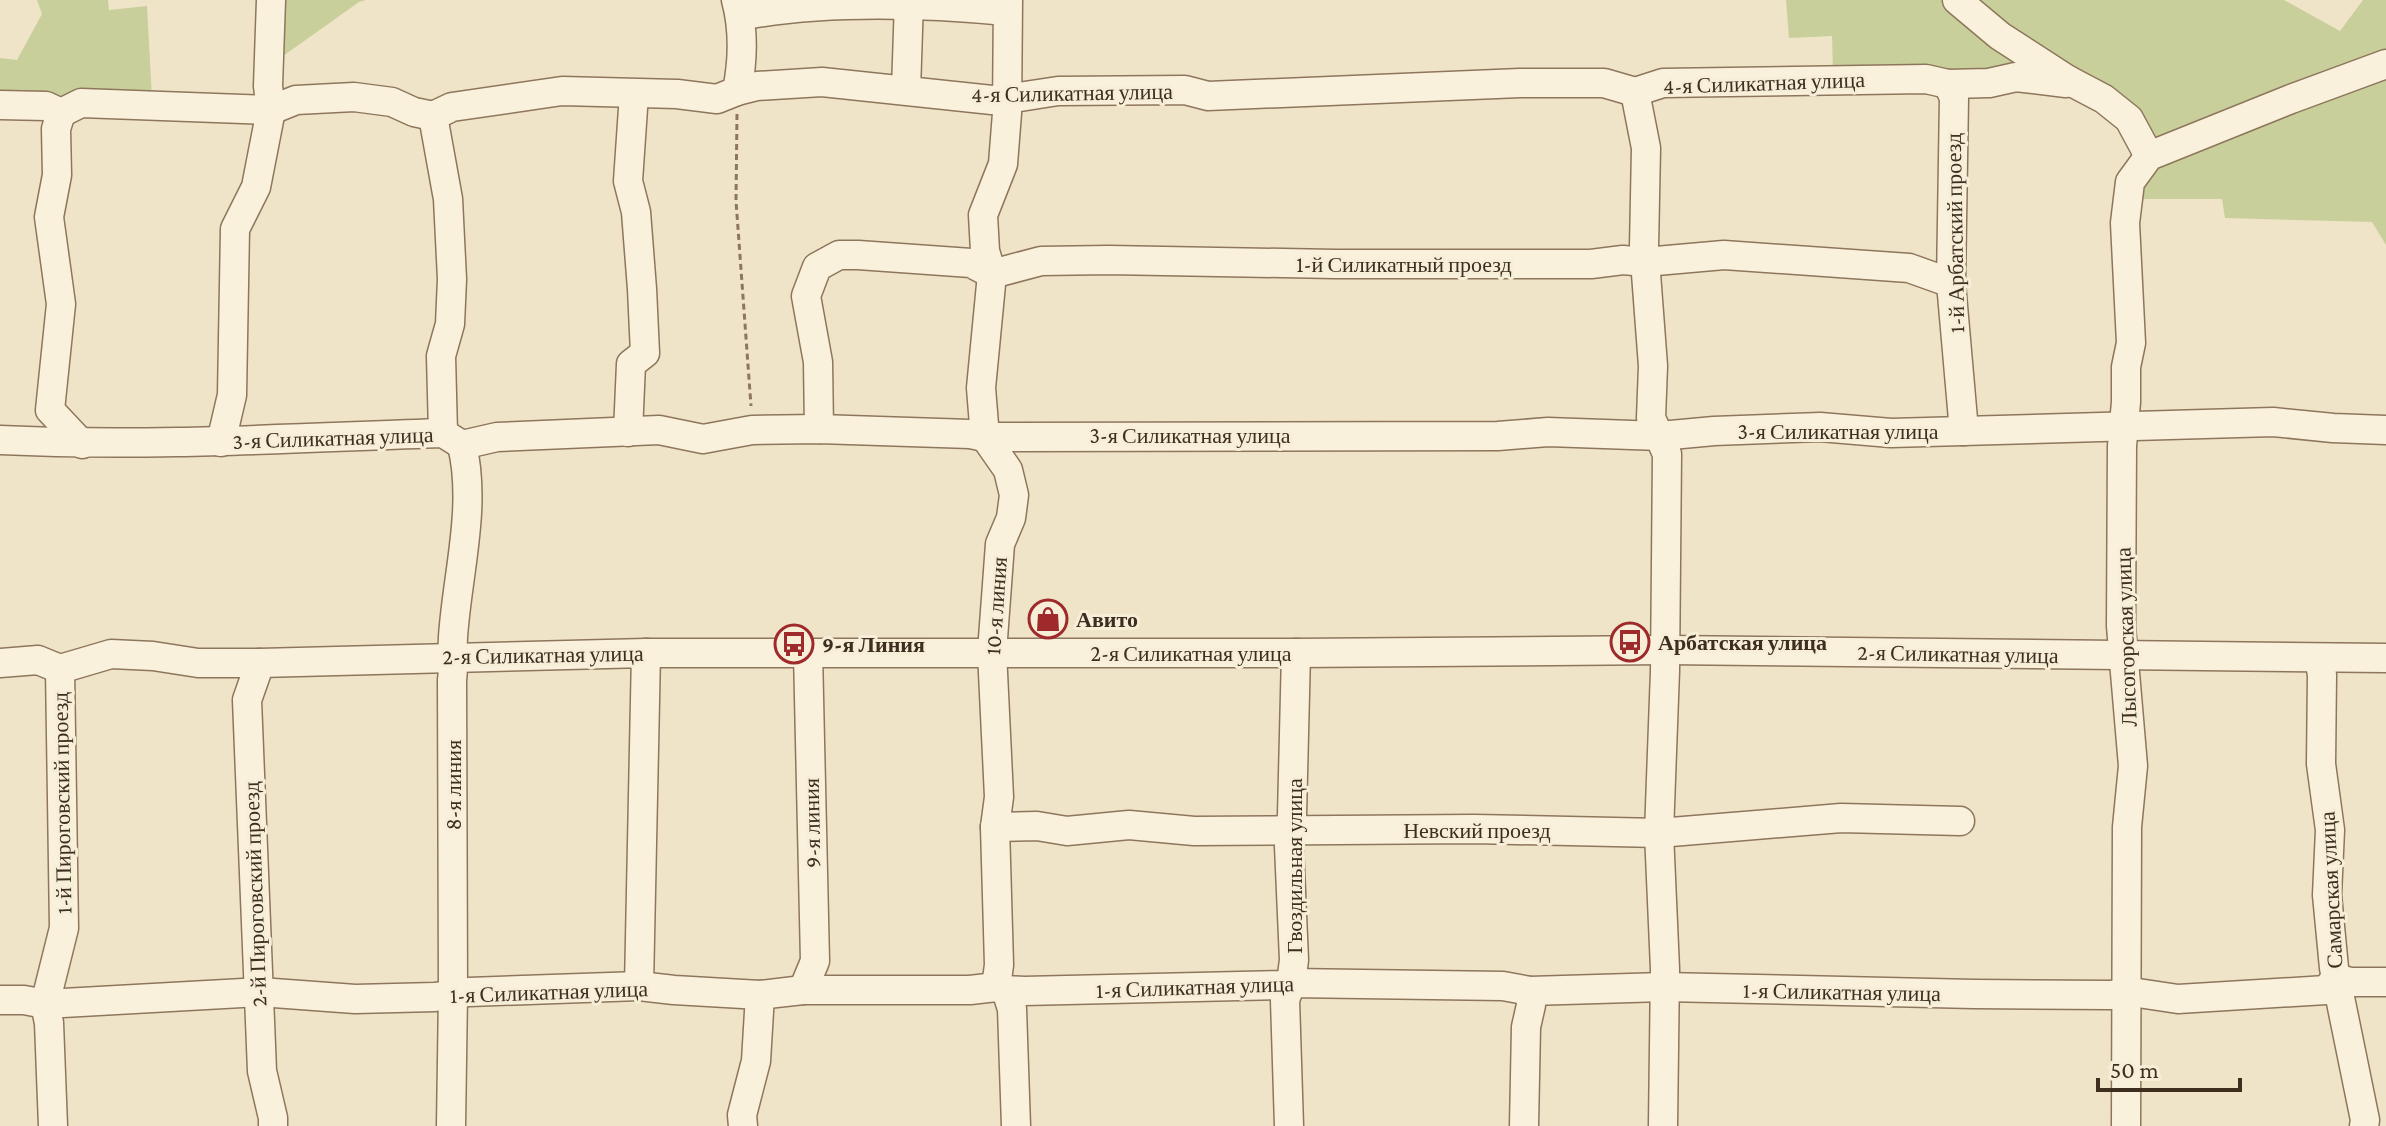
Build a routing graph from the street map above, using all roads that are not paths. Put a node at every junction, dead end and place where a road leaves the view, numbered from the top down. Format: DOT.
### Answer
graph roads {
  1 [pos="271,0"];
  2 [pos="1957,0"];
  3 [pos="909,1"];
  4 [pos="1008,5"];
  5 [pos="738,8"];
  6 [pos="2386,64"];
  7 [pos="2068,80"];
  8 [pos="1948,84"];
  9 [pos="906,90"];
  10 [pos="737,91"];
  11 [pos="1635,92"];
  12 [pos="634,94"];
  13 [pos="1006,99"];
  14 [pos="0,105"];
  15 [pos="271,110"];
  16 [pos="61,113"];
  17 [pos="433,116"];
  18 [pos="2149,156"];
  19 [pos="1645,262"];
  20 [pos="992,274"];
  21 [pos="1951,283"];
  22 [pos="50,410"];
  23 [pos="2125,425"];
  24 [pos="819,429"];
  25 [pos="2386,430"];
  26 [pos="1964,431"];
  27 [pos="628,432"];
  28 [pos="1037,435"];
  29 [pos="1660,436"];
  30 [pos="985,437"];
  31 [pos="452,439"];
  32 [pos="6,440"];
  33 [pos="221,442"];
  34 [pos="82,444"];
  35 [pos="1008,470"];
  36 [pos="1666,650"];
  37 [pos="992,652"];
  38 [pos="646,653"];
  39 [pos="808,653"];
  40 [pos="1296,653"];
  41 [pos="2122,656"];
  42 [pos="455,658"];
  43 [pos="2319,658"];
  44 [pos="2386,658"];
  45 [pos="0,663"];
  46 [pos="260,663"];
  47 [pos="60,669"];
  48 [pos="1960,821"];
  49 [pos="995,827"];
  50 [pos="1291,831"];
  51 [pos="1659,833"];
  52 [pos="2336,978"];
  53 [pos="2386,982"];
  54 [pos="1291,983"];
  55 [pos="639,986"];
  56 [pos="1664,987"];
  57 [pos="1001,988"];
  58 [pos="803,990"];
  59 [pos="1530,991"];
  60 [pos="260,992"];
  61 [pos="453,994"];
  62 [pos="2127,994"];
  63 [pos="760,995"];
  64 [pos="0,1000"];
  65 [pos="45,1004"];
  66 [pos="2367,1124"];
  67 [pos="53,1126"];
  68 [pos="273,1126"];
  69 [pos="451,1126"];
  70 [pos="743,1126"];
  71 [pos="1016,1126"];
  72 [pos="1289,1126"];
  73 [pos="1524,1126"];
  74 [pos="1663,1126"];
  75 [pos="2126,1126"];
  1 -- 15 [label="street"];
  2 -- 7 [label="street"];
  3 -- 4 [label="street"];
  3 -- 5 [label="street"];
  3 -- 9 [label="street"];
  4 -- 13 [label="street"];
  5 -- 10 [label="street"];
  6 -- 18 [label="street"];
  7 -- 8 [label="street, 4-я Силикатная улица"];
  7 -- 18 [label="street"];
  8 -- 11 [label="street, 4-я Силикатная улица"];
  8 -- 21 [label="street, 1-й Арбатский проезд"];
  9 -- 10 [label="street, 4-я Силикатная улица"];
  9 -- 13 [label="street, 4-я Силикатная улица"];
  10 -- 12 [label="street, 4-я Силикатная улица"];
  11 -- 13 [label="street, 4-я Силикатная улица"];
  11 -- 19 [label="street"];
  12 -- 17 [label="street, 4-я Силикатная улица"];
  12 -- 27 [label="street"];
  13 -- 20 [label="street"];
  14 -- 16 [label="street"];
  15 -- 16 [label="street"];
  15 -- 17 [label="street"];
  15 -- 33 [label="street"];
  16 -- 22 [label="street"];
  17 -- 31 [label="street, 8-я линия"];
  18 -- 23 [label="street, Лысогорская улица"];
  19 -- 20 [label="street, 1-й Силикатный проезд"];
  19 -- 21 [label="street, 1-й Силикатный проезд"];
  19 -- 29 [label="street"];
  20 -- 24 [label="street"];
  20 -- 30 [label="street"];
  21 -- 26 [label="street, 1-й Арбатский проезд"];
  22 -- 32 [label="street"];
  22 -- 34 [label="street"];
  23 -- 25 [label="street, 3-я Силикатная улица"];
  23 -- 26 [label="street, 3-я Силикатная улица"];
  23 -- 41 [label="street, Лысогорская улица"];
  24 -- 27 [label="street, 3-я Силикатная улица"];
  24 -- 30 [label="street, 3-я Силикатная улица"];
  26 -- 29 [label="street, 3-я Силикатная улица"];
  27 -- 31 [label="street, 3-я Силикатная улица"];
  28 -- 29 [label="street, 3-я Силикатная улица"];
  28 -- 30 [label="street, 3-я Силикатная улица"];
  28 -- 35 [label="street"];
  29 -- 36 [label="street"];
  30 -- 35 [label="street, 10-я линия"];
  31 -- 33 [label="street, 3-я Силикатная улица"];
  31 -- 42 [label="street, 8-я линия"];
  32 -- 34 [label="street, 3-я Силикатная улица"];
  33 -- 34 [label="street, 3-я Силикатная улица"];
  35 -- 37 [label="street, 10-я линия"];
  36 -- 40 [label="street, 2-я Силикатная улица"];
  36 -- 41 [label="street, 2-я Силикатная улица"];
  36 -- 51 [label="street"];
  37 -- 39 [label="street, 2-я Силикатная улица"];
  37 -- 40 [label="street, 2-я Силикатная улица"];
  37 -- 49 [label="street, 10-я линия"];
  38 -- 39 [label="street, 2-я Силикатная улица"];
  38 -- 42 [label="street, 2-я Силикатная улица"];
  38 -- 55 [label="street"];
  39 -- 58 [label="street, 9-я линия"];
  40 -- 50 [label="street, Гвоздильная улица"];
  41 -- 43 [label="street, 2-я Силикатная улица"];
  41 -- 62 [label="street, Лысогорская улица"];
  42 -- 46 [label="street, 2-я Силикатная улица"];
  42 -- 61 [label="street, 8-я линия"];
  43 -- 44 [label="street, 2-я Силикатная улица"];
  43 -- 52 [label="street, Самарская улица"];
  45 -- 47 [label="street, 2-я Силикатная улица"];
  46 -- 47 [label="street, 2-я Силикатная улица"];
  46 -- 60 [label="street, 2-й Пироговский проезд"];
  47 -- 65 [label="street, 1-й Пироговский проезд"];
  48 -- 51 [label="street, Невский проезд"];
  49 -- 50 [label="street, Невский проезд"];
  49 -- 57 [label="street, 10-я линия"];
  50 -- 51 [label="street, Невский проезд"];
  50 -- 54 [label="street, Гвоздильная улица"];
  51 -- 56 [label="street"];
  52 -- 53 [label="street, 1-я Силикатная улица"];
  52 -- 62 [label="street, 1-я Силикатная улица"];
  52 -- 66 [label="street, Самарская улица"];
  54 -- 57 [label="street, 1-я Силикатная улица"];
  54 -- 59 [label="street, 1-я Силикатная улица"];
  54 -- 72 [label="street, Гвоздильная улица"];
  55 -- 61 [label="street, 1-я Силикатная улица"];
  55 -- 63 [label="street, 1-я Силикатная улица"];
  56 -- 59 [label="street, 1-я Силикатная улица"];
  56 -- 62 [label="street, 1-я Силикатная улица"];
  56 -- 74 [label="street"];
  57 -- 58 [label="street, 1-я Силикатная улица"];
  57 -- 71 [label="street, 10-я линия"];
  58 -- 63 [label="street, 1-я Силикатная улица"];
  59 -- 73 [label="street"];
  60 -- 61 [label="street, 1-я Силикатная улица"];
  60 -- 65 [label="street, 1-я Силикатная улица"];
  60 -- 68 [label="street, 2-й Пироговский проезд"];
  61 -- 69 [label="street, 8-я линия"];
  62 -- 75 [label="street, Лысогорская улица"];
  63 -- 70 [label="street"];
  64 -- 65 [label="street, 1-я Силикатная улица"];
  65 -- 67 [label="street, 1-й Пироговский проезд"];
}
